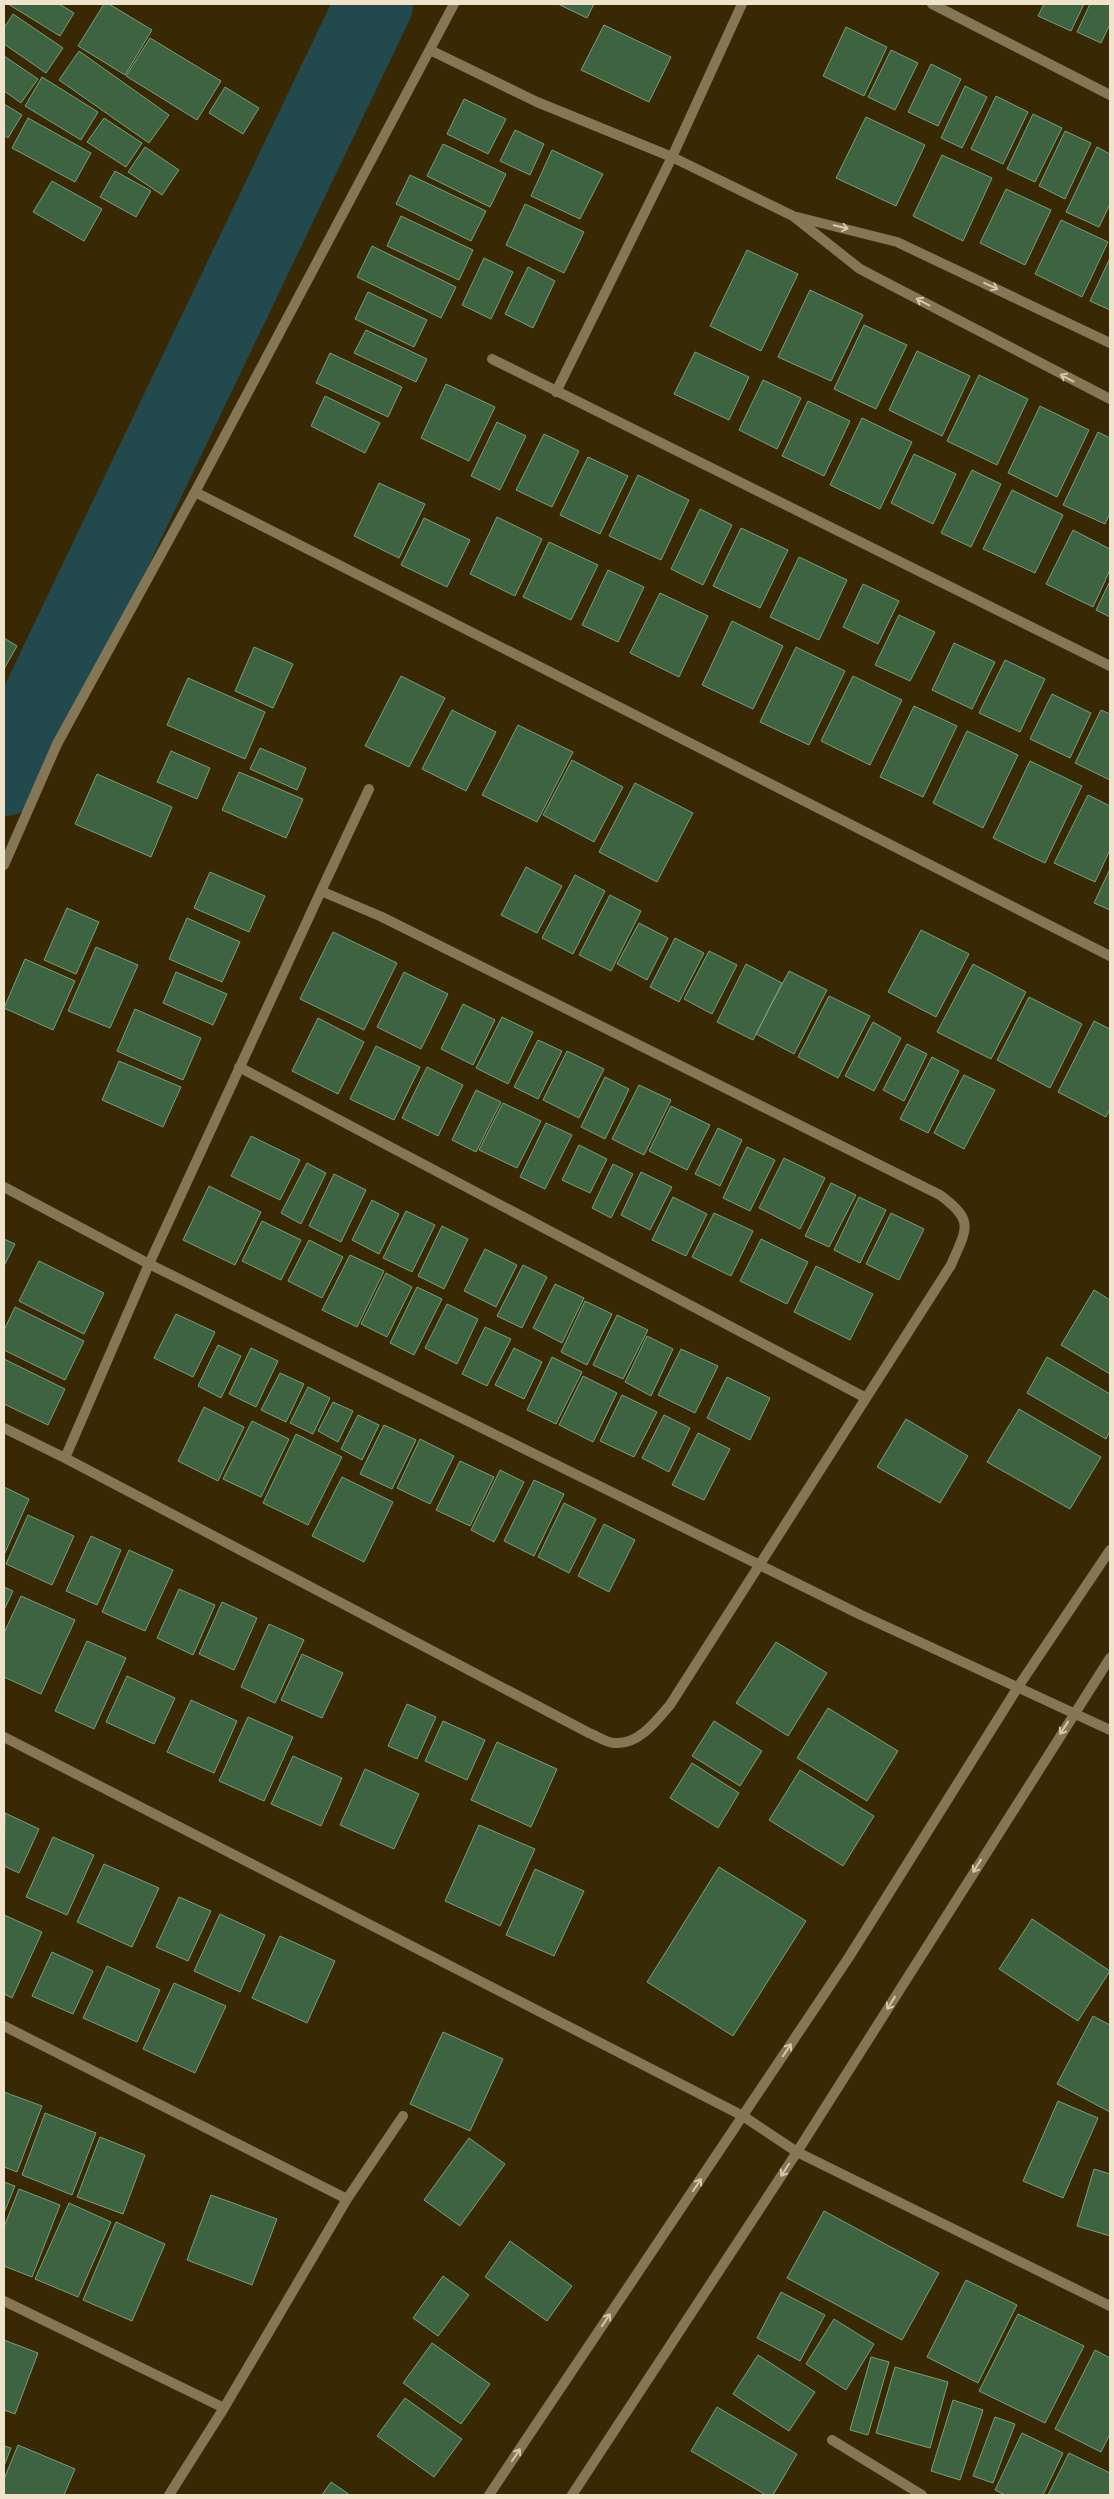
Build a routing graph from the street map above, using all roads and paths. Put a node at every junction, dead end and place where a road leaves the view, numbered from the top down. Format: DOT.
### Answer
graph roads {
  1 [pos="454,4"];
  2 [pos="742,4"];
  3 [pos="932,4"];
  4 [pos="430,50"];
  5 [pos="1110,95"];
  6 [pos="672,156"];
  7 [pos="793,216"];
  8 [pos="1110,343"];
  9 [pos="492,360"];
  10 [pos="556,392"];
  11 [pos="1110,399"];
  12 [pos="195,492"];
  13 [pos="1110,666"];
  14 [pos="369,788"];
  15 [pos="4,865"];
  16 [pos="321,891"];
  17 [pos="1110,956"];
  18 [pos="239,1067"];
  19 [pos="4,1187"];
  20 [pos="149,1264"];
  21 [pos="866,1398"];
  22 [pos="4,1428"];
  23 [pos="65,1458"];
  24 [pos="1110,1550"];
  25 [pos="761,1565"];
  26 [pos="1110,1658"];
  27 [pos="1018,1687"];
  28 [pos="1074,1712"];
  29 [pos="1110,1730"];
  30 [pos="4,1737"];
  31 [pos="4,2026"];
  32 [pos="403,2116"];
  33 [pos="742,2116"];
  34 [pos="797,2152"];
  35 [pos="347,2199"];
  36 [pos="4,2301"];
  37 [pos="1110,2306"];
  38 [pos="224,2408"];
  39 [pos="832,2440"];
  40 [pos="169,2495"];
  41 [pos="488,2495"];
  42 [pos="572,2495"];
  43 [pos="922,2495"];
  1 -- 4 [label="street"];
  2 -- 6 [label="street"];
  3 -- 5 [label="street"];
  4 -- 6 [label="street"];
  4 -- 12 [label="street"];
  6 -- 7 [label="street"];
  6 -- 10 [label="street"];
  7 -- 8 [label="street, one-way"];
  11 -- 7 [label="street, one-way"];
  9 -- 10 [label="street"];
  10 -- 13 [label="street"];
  12 -- 15 [label="street"];
  12 -- 17 [label="street"];
  14 -- 16 [label="street"];
  16 -- 18 [label="street"];
  16 -- 21 [label="street"];
  18 -- 20 [label="street"];
  18 -- 21 [label="street"];
  19 -- 20 [label="street"];
  20 -- 23 [label="street"];
  20 -- 25 [label="street"];
  21 -- 25 [label="street"];
  22 -- 23 [label="street"];
  23 -- 25 [label="street"];
  24 -- 27 [label="street"];
  25 -- 27 [label="street"];
  26 -- 28 [label="street"];
  27 -- 28 [label="street"];
  33 -- 27 [label="street, one-way"];
  28 -- 29 [label="street"];
  28 -- 34 [label="street, one-way"];
  30 -- 33 [label="street"];
  31 -- 35 [label="street"];
  32 -- 35 [label="street"];
  33 -- 34 [label="street"];
  41 -- 33 [label="street, one-way"];
  34 -- 37 [label="street"];
  34 -- 42 [label="street, one-way"];
  35 -- 38 [label="street"];
  36 -- 38 [label="street"];
  38 -- 40 [label="street"];
  39 -- 43 [label="street"];
}
